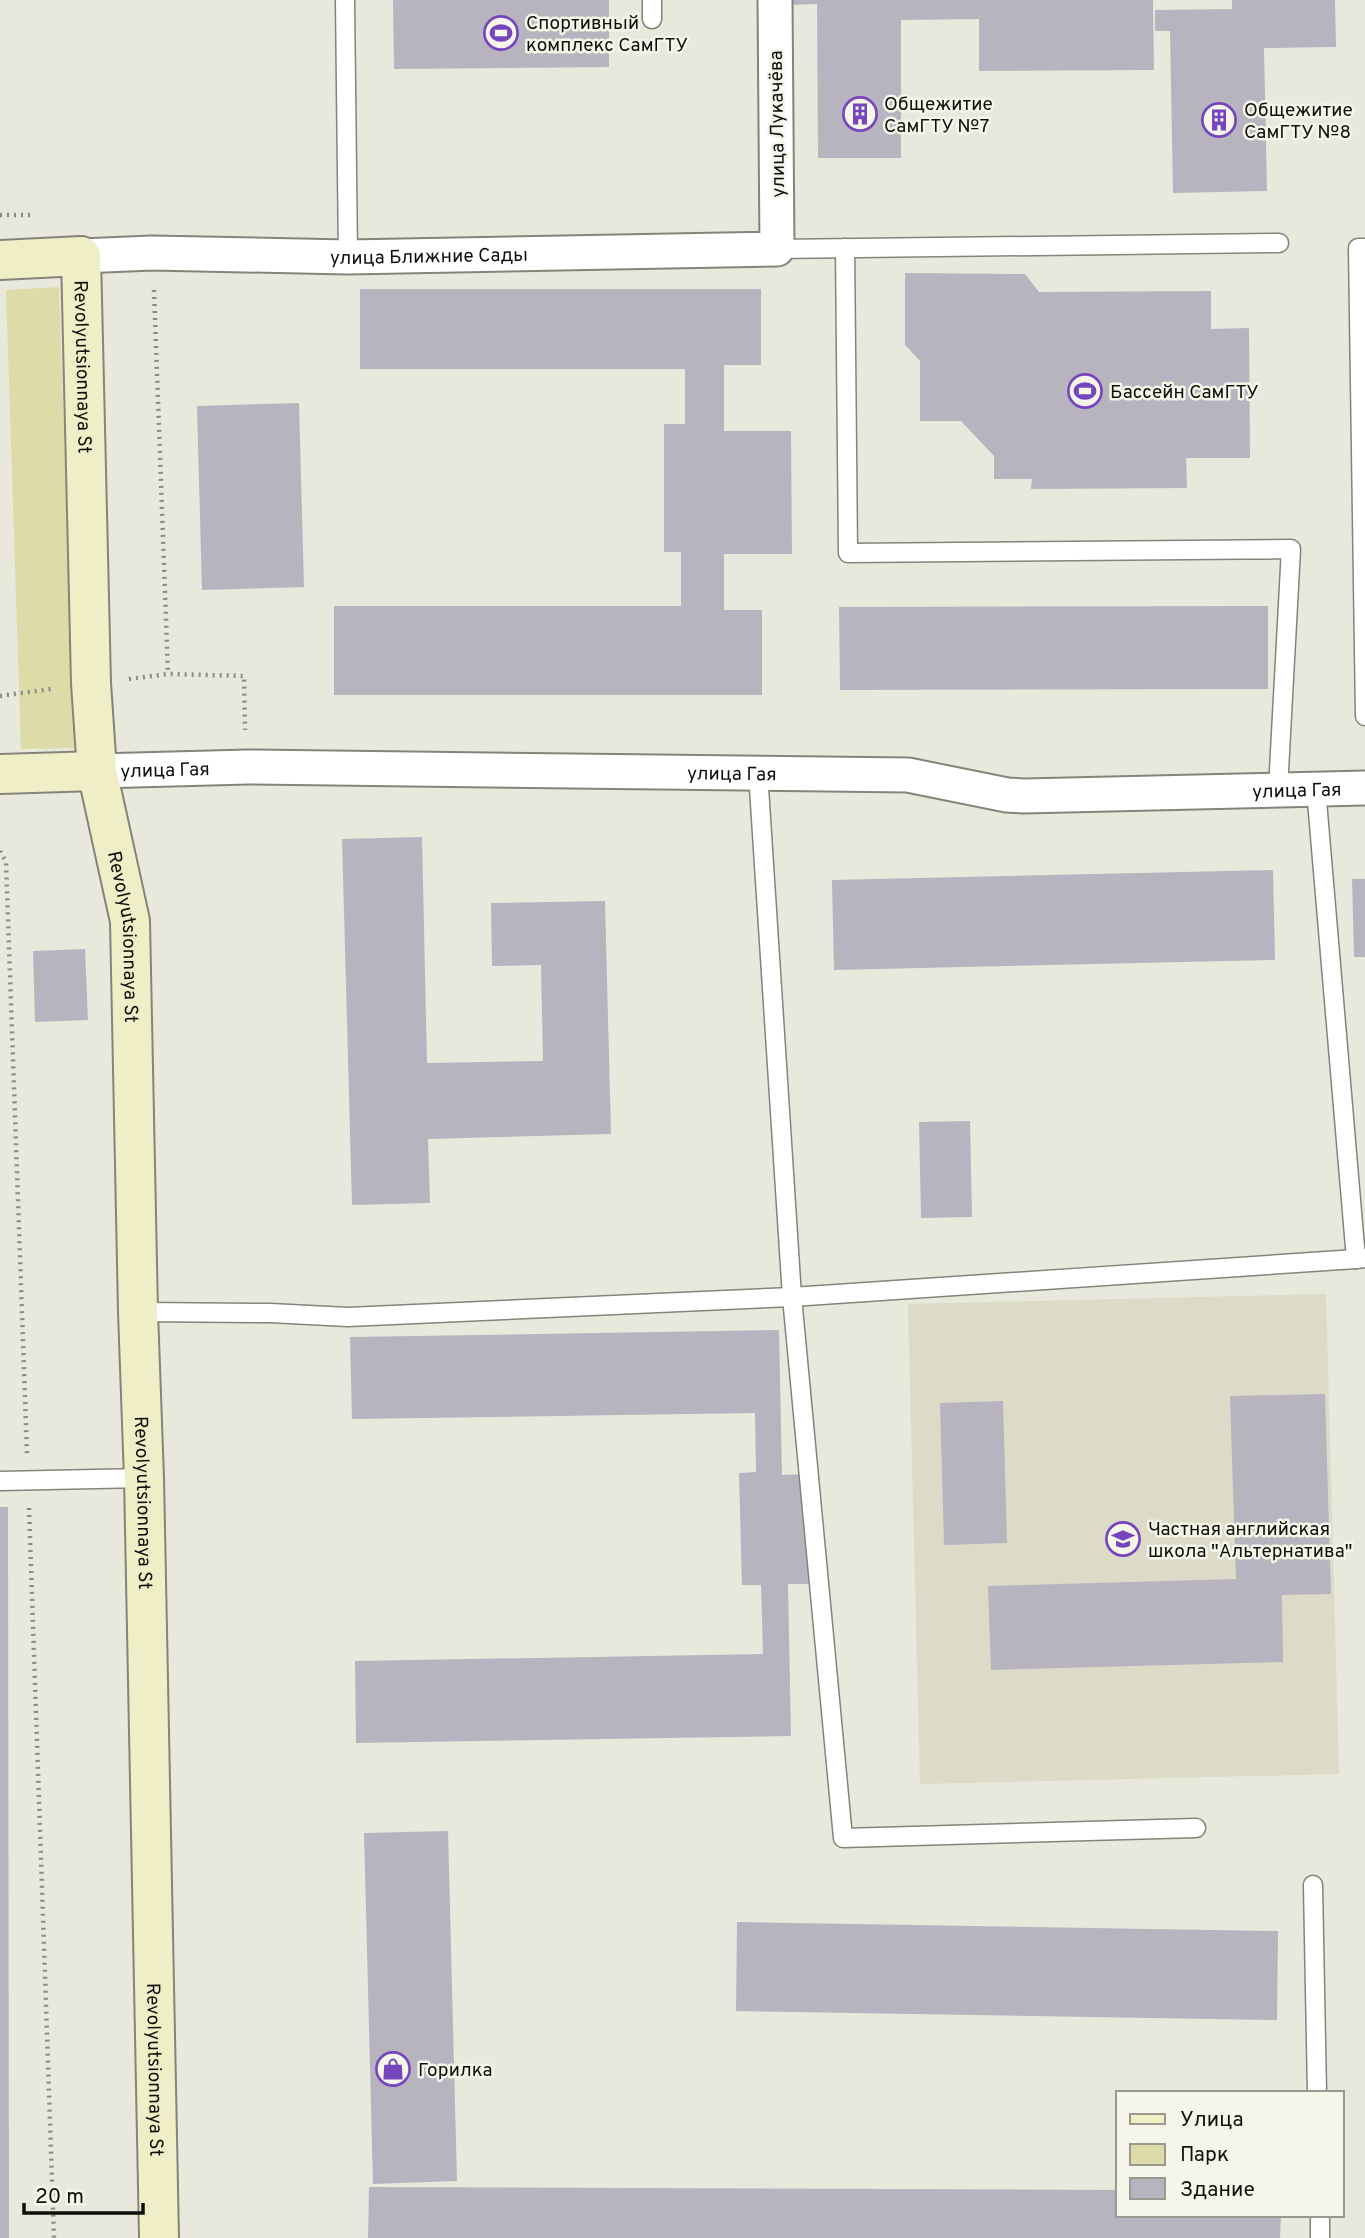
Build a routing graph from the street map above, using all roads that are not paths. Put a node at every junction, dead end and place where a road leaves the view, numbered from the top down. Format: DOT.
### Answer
graph roads {
  1 [pos="345,0"];
  2 [pos="652,0"];
  3 [pos="775,0"];
  4 [pos="652,19"];
  5 [pos="1279,243"];
  6 [pos="1365,247"];
  7 [pos="777,248"];
  8 [pos="845,248"];
  9 [pos="81,256"];
  10 [pos="348,257"];
  11 [pos="0,260"];
  12 [pos="1365,716"];
  13 [pos="97,771"];
  14 [pos="758,772"];
  15 [pos="0,774"];
  16 [pos="1365,788"];
  17 [pos="1278,789"];
  18 [pos="1316,789"];
  19 [pos="1361,1258"];
  20 [pos="792,1297"];
  21 [pos="138,1312"];
  22 [pos="144,1478"];
  23 [pos="0,1481"];
  24 [pos="1196,1828"];
  25 [pos="1313,1885"];
  26 [pos="1317,2091"];
  27 [pos="1320,2217"];
  28 [pos="159,2238"];
  29 [pos="1320,2238"];
  1 -- 10 [label="lane"];
  2 -- 4 [label="lane"];
  3 -- 7 [label="street, улица Лукачёва"];
  5 -- 8 [label="lane"];
  6 -- 12 [label="lane"];
  7 -- 8 [label="lane"];
  7 -- 10 [label="street, улица Ближние Сады"];
  8 -- 17 [label="lane"];
  9 -- 10 [label="street, улица Ближние Сады"];
  9 -- 11 [label="main road, Revolyutsionnaya St"];
  9 -- 13 [label="main road, Revolyutsionnaya St"];
  13 -- 14 [label="street, улица Гая"];
  13 -- 15 [label="main road"];
  13 -- 21 [label="main road, Revolyutsionnaya St"];
  14 -- 17 [label="street, улица Гая"];
  14 -- 20 [label="lane"];
  16 -- 18 [label="street, улица Гая"];
  17 -- 18 [label="street, улица Гая"];
  18 -- 19 [label="lane"];
  19 -- 20 [label="lane"];
  20 -- 21 [label="lane"];
  20 -- 24 [label="lane"];
  21 -- 22 [label="main road, Revolyutsionnaya St"];
  22 -- 23 [label="lane"];
  22 -- 28 [label="main road, Revolyutsionnaya St"];
  25 -- 26 [label="lane"];
  27 -- 29 [label="lane"];
}
